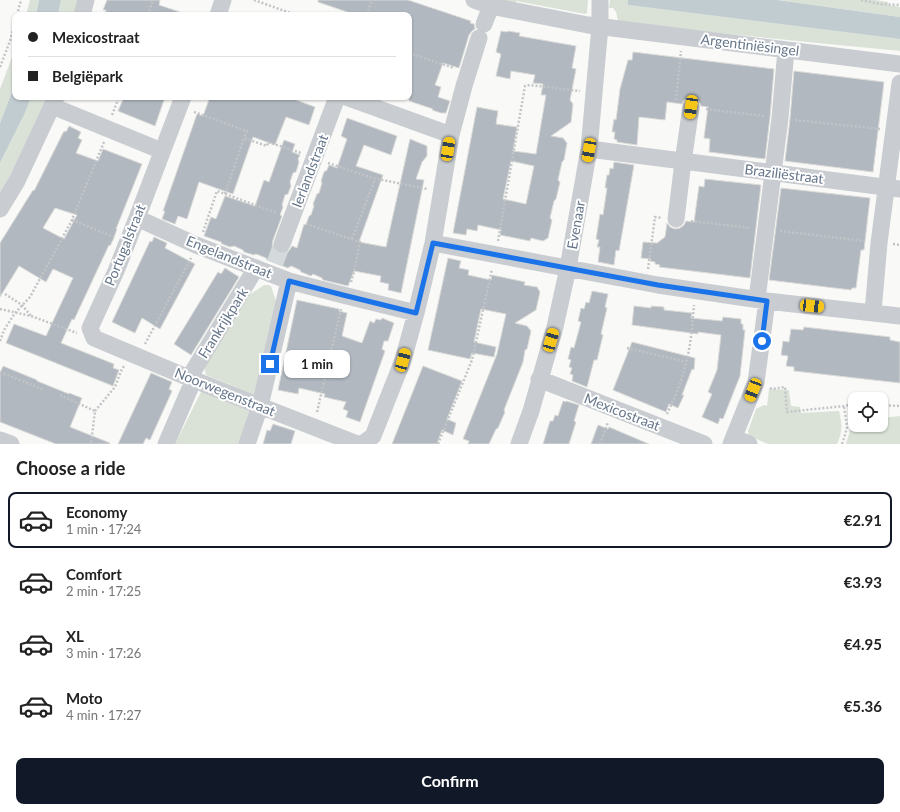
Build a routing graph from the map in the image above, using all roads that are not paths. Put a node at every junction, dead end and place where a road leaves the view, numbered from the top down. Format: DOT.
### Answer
graph roads {
  1 [pos="86,0"];
  2 [pos="224,0"];
  3 [pos="474,0"];
  4 [pos="600,0"];
  5 [pos="491,6"];
  6 [pos="83,12"];
  7 [pos="219,12"];
  8 [pos="600,26"];
  9 [pos="786,50"];
  10 [pos="900,64"];
  11 [pos="900,82"];
  12 [pos="336,100"];
  13 [pos="354,100"];
  14 [pos="54,102"];
  15 [pos="181,102"];
  16 [pos="691,107"];
  17 [pos="451,135"];
  18 [pos="589,150"];
  19 [pos="162,151"];
  20 [pos="683,162"];
  21 [pos="773,173"];
  22 [pos="893,188"];
  23 [pos="0,209"];
  24 [pos="137,218"];
  25 [pos="676,219"];
  26 [pos="433,243"];
  27 [pos="282,244"];
  28 [pos="267,268"];
  29 [pos="568,268"];
  30 [pos="289,281"];
  31 [pos="762,300"];
  32 [pos="873,312"];
  33 [pos="416,313"];
  34 [pos="900,316"];
  35 [pos="94,338"];
  36 [pos="192,379"];
  37 [pos="539,380"];
  38 [pos="260,406"];
  39 [pos="0,440"];
  40 [pos="738,442"];
  41 [pos="10,444"];
  42 [pos="166,444"];
  43 [pos="247,444"];
  44 [pos="357,444"];
  45 [pos="362,444"];
  46 [pos="519,444"];
  47 [pos="704,444"];
  1 -- 6 [label="street"];
  2 -- 7 [label="street"];
  3 -- 5 [label="street, Argentiniësingel"];
  4 -- 8 [label="street, Evenaar"];
  5 -- 8 [label="street, Argentiniësingel"];
  5 -- 17 [label="street"];
  8 -- 9 [label="street, Argentiniësingel"];
  8 -- 18 [label="street, Evenaar"];
  9 -- 10 [label="street, Argentiniësingel"];
  9 -- 21 [label="street"];
  11 -- 22 [label="street"];
  12 -- 27 [label="street, Ierlandstraat"];
  13 -- 17 [label="street"];
  14 -- 19 [label="street"];
  14 -- 23 [label="street"];
  15 -- 19 [label="street, Portugalstraat"];
  16 -- 20 [label="street"];
  17 -- 26 [label="street"];
  18 -- 20 [label="street, Braziliëstraat"];
  18 -- 29 [label="street, Evenaar"];
  19 -- 24 [label="street, Portugalstraat"];
  20 -- 21 [label="street, Braziliëstraat"];
  20 -- 25 [label="street"];
  21 -- 22 [label="street, Braziliëstraat"];
  21 -- 31 [label="street"];
  22 -- 32 [label="street"];
  24 -- 28 [label="street, Engelandstraat"];
  24 -- 35 [label="street, Portugalstraat"];
  26 -- 29 [label="street"];
  26 -- 33 [label="street"];
  28 -- 30 [label="street, Engelandstraat"];
  28 -- 36 [label="street, Frankrijkpark"];
  29 -- 31 [label="street"];
  29 -- 37 [label="street, Evenaar"];
  30 -- 33 [label="street, Engelandstraat"];
  30 -- 38 [label="street"];
  31 -- 32 [label="street"];
  31 -- 40 [label="street"];
  32 -- 34 [label="street"];
  33 -- 45 [label="street"];
  35 -- 36 [label="street, Noorwegenstraat"];
  36 -- 38 [label="street, Noorwegenstraat"];
  36 -- 42 [label="street, Frankrijkpark"];
  37 -- 46 [label="street, Evenaar"];
  37 -- 47 [label="street, Mexicostraat"];
  38 -- 43 [label="street"];
  38 -- 44 [label="street, Noorwegenstraat"];
  39 -- 41 [label="street"];
}
